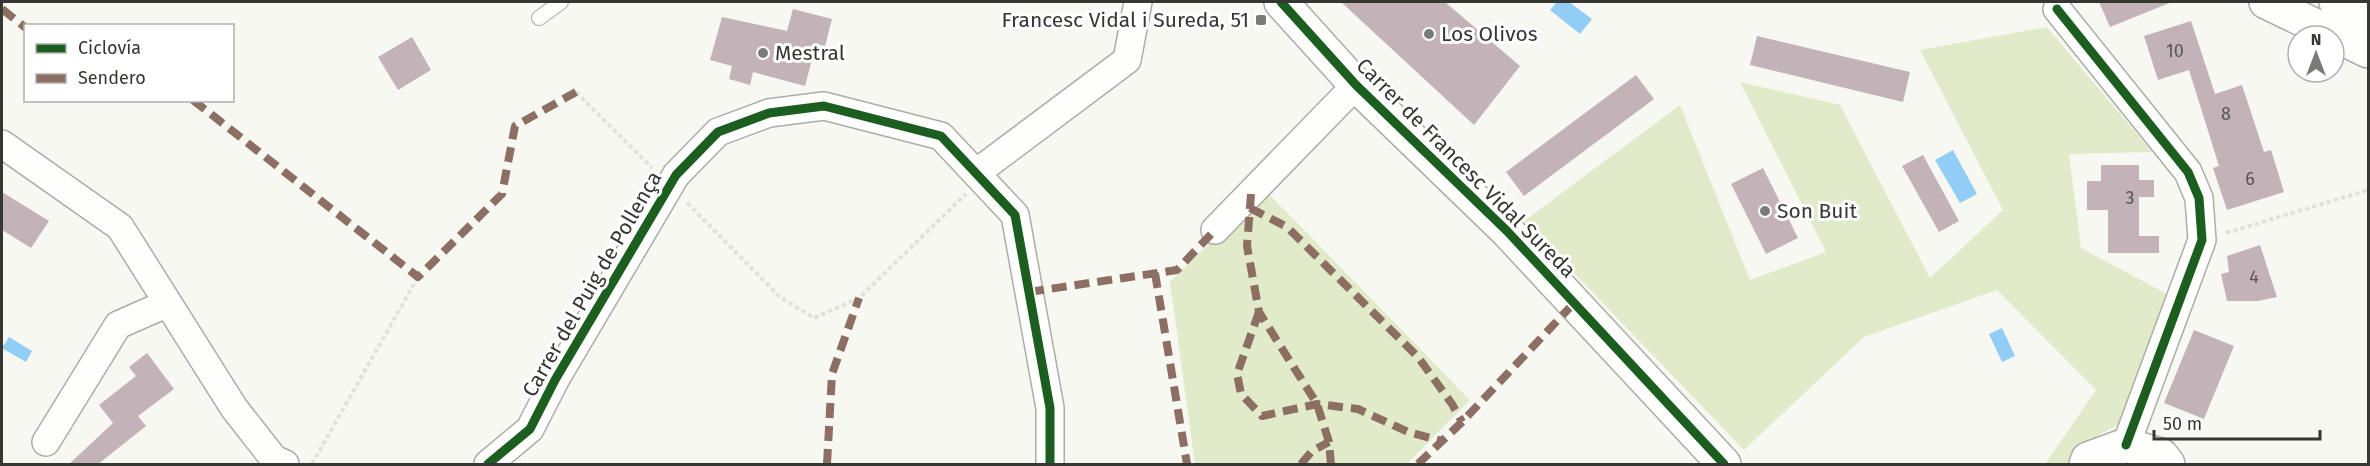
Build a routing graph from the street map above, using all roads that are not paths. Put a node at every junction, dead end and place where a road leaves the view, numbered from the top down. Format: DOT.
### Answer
graph roads {
  1 [pos="561,2"];
  2 [pos="1138,2"];
  3 [pos="1281,2"];
  4 [pos="2266,2"];
  5 [pos="2336,2"];
  6 [pos="2057,9"];
  7 [pos="538,18"];
  8 [pos="2368,20"];
  9 [pos="2368,51"];
  10 [pos="1356,85"];
  11 [pos="2,144"];
  12 [pos="978,176"];
  13 [pos="1215,230"];
  14 [pos="168,303"];
  15 [pos="46,442"];
  16 [pos="2126,445"];
  17 [pos="1710,460"];
  18 [pos="285,465"];
  19 [pos="488,465"];
  20 [pos="1050,465"];
  21 [pos="2086,465"];
  22 [pos="2168,465"];
  1 -- 7 [label="lane"];
  2 -- 12 [label="street"];
  3 -- 10 [label="street, Carrer de Francesc Vidal Sureda"];
  4 -- 9 [label="street"];
  5 -- 8 [label="street"];
  6 -- 16 [label="street"];
  10 -- 13 [label="street"];
  10 -- 17 [label="street, Carrer de Francesc Vidal Sureda"];
  11 -- 14 [label="street"];
  12 -- 19 [label="street, Carrer del Puig de Pollença"];
  12 -- 20 [label="street, Carrer del Puig de Pollença"];
  14 -- 15 [label="street"];
  14 -- 18 [label="street"];
  16 -- 21 [label="street"];
  16 -- 22 [label="street"];
}
